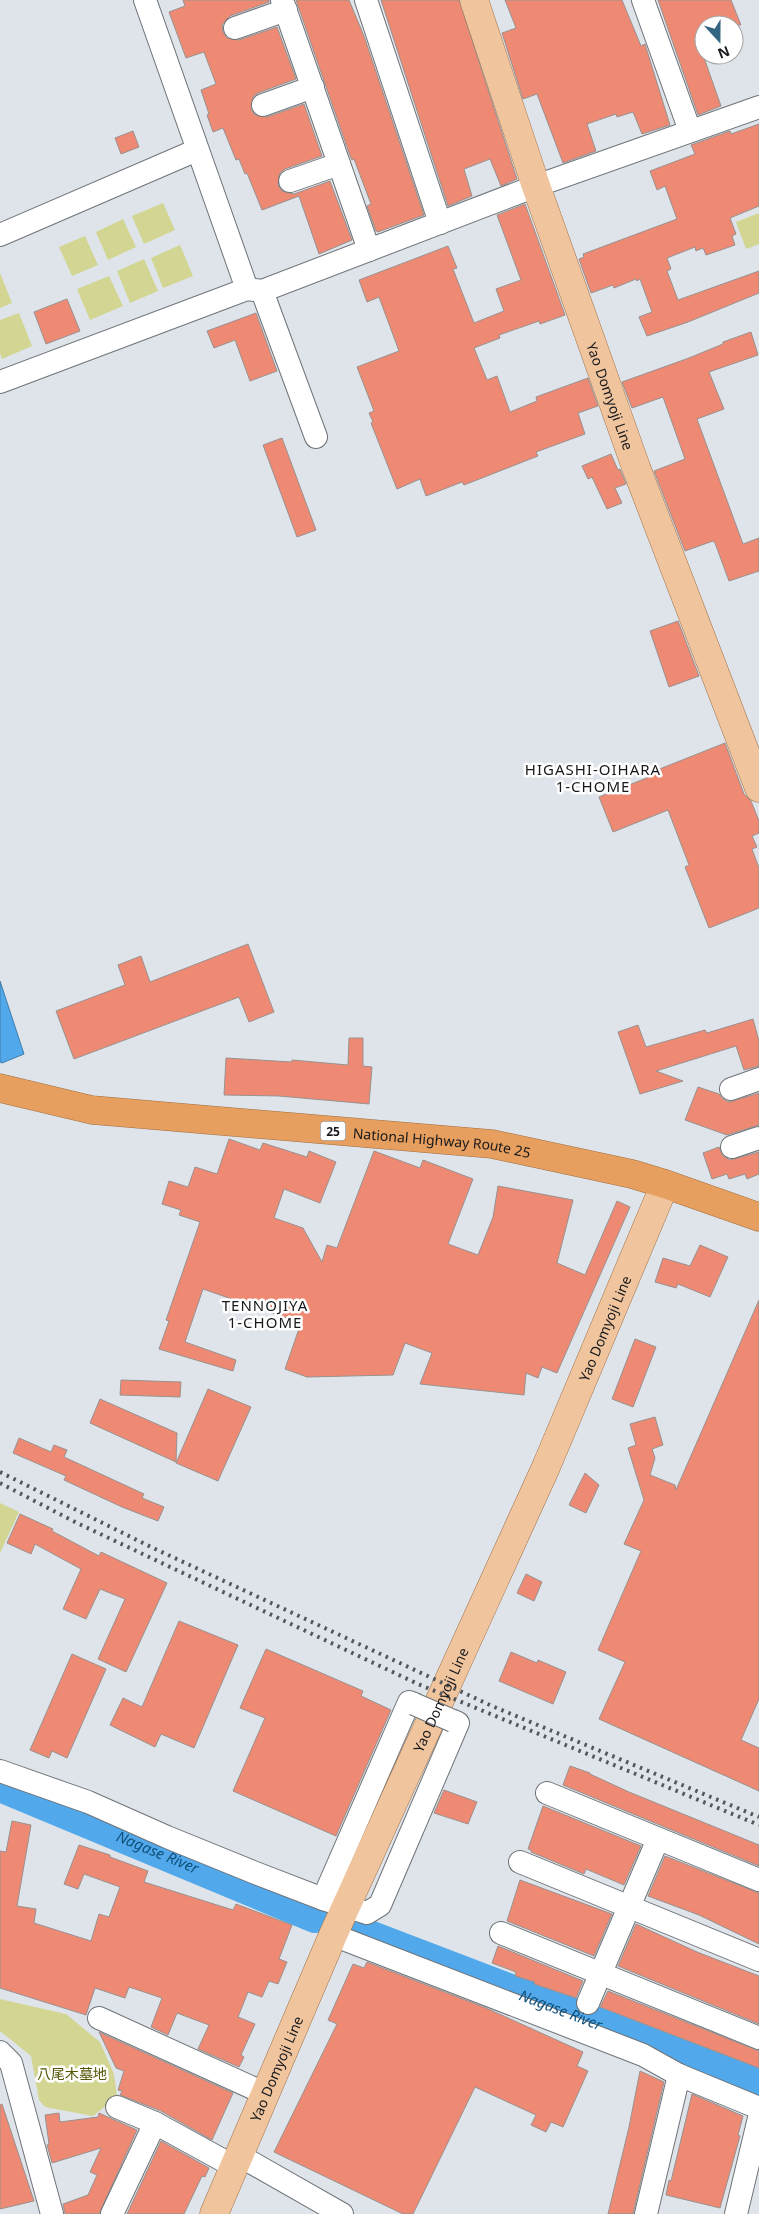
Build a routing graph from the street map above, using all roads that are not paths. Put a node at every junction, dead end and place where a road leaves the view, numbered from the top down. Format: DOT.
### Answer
graph roads {
  1 [pos="145,0"];
  2 [pos="366,0"];
  3 [pos="474,0"];
  4 [pos="643,0"];
  5 [pos="284,5"];
  6 [pos="235,28"];
  7 [pos="312,87"];
  8 [pos="263,105"];
  9 [pos="759,107"];
  10 [pos="690,131"];
  11 [pos="197,150"];
  12 [pos="339,164"];
  13 [pos="290,181"];
  14 [pos="536,186"];
  15 [pos="440,223"];
  16 [pos="0,235"];
  17 [pos="369,250"];
  18 [pos="255,290"];
  19 [pos="0,382"];
  20 [pos="316,438"];
  21 [pos="759,788"];
  22 [pos="759,1079"];
  23 [pos="0,1088"];
  24 [pos="731,1089"];
  25 [pos="759,1138"];
  26 [pos="732,1147"];
  27 [pos="665,1184"];
  28 [pos="759,1217"];
  29 [pos="0,1771"];
  30 [pos="547,1793"];
  31 [pos="658,1839"];
  32 [pos="520,1862"];
  33 [pos="759,1880"];
  34 [pos="334,1902"];
  35 [pos="628,1906"];
  36 [pos="501,1933"];
  37 [pos="333,1935"];
  38 [pos="759,1960"];
  39 [pos="600,1973"];
  40 [pos="588,2003"];
  41 [pos="99,2018"];
  42 [pos="759,2038"];
  43 [pos="0,2052"];
  44 [pos="680,2075"];
  45 [pos="7,2078"];
  46 [pos="266,2094"];
  47 [pos="117,2107"];
  48 [pos="759,2108"];
  49 [pos="759,2118"];
  50 [pos="155,2123"];
  51 [pos="237,2162"];
  52 [pos="52,2214"];
  53 [pos="112,2214"];
  54 [pos="214,2214"];
  55 [pos="342,2214"];
  56 [pos="646,2214"];
  57 [pos="736,2214"];
  1 -- 11 [label="street"];
  2 -- 15 [label="street"];
  3 -- 14 [label="main road, Yao Domyoji Line"];
  4 -- 10 [label="street"];
  5 -- 6 [label="street"];
  5 -- 7 [label="street"];
  7 -- 8 [label="street"];
  7 -- 12 [label="street"];
  9 -- 10 [label="street"];
  10 -- 14 [label="street"];
  11 -- 16 [label="street"];
  11 -- 18 [label="street"];
  12 -- 13 [label="street"];
  12 -- 17 [label="street"];
  14 -- 15 [label="street"];
  14 -- 21 [label="main road, Yao Domyoji Line"];
  15 -- 17 [label="street"];
  17 -- 18 [label="street"];
  18 -- 19 [label="street"];
  18 -- 20 [label="street"];
  22 -- 24 [label="street"];
  23 -- 27 [label="highway, National Highway Route 25 / 25"];
  25 -- 26 [label="street"];
  27 -- 28 [label="highway, National Highway Route 25 / 25"];
  27 -- 34 [label="main road, Yao Domyoji Line"];
  29 -- 34 [label="street"];
  30 -- 31 [label="street"];
  31 -- 33 [label="street"];
  31 -- 35 [label="street"];
  32 -- 35 [label="street"];
  34 -- 34 [label="street, bridge"];
  34 -- 37 [label="main road, Yao Domyoji Line"];
  35 -- 38 [label="street"];
  35 -- 39 [label="street"];
  36 -- 39 [label="street"];
  37 -- 44 [label="street"];
  37 -- 46 [label="main road, Yao Domyoji Line"];
  39 -- 40 [label="street"];
  39 -- 42 [label="street"];
  41 -- 46 [label="street"];
  43 -- 45 [label="street"];
  44 -- 48 [label="street"];
  44 -- 56 [label="street"];
  45 -- 52 [label="street"];
  46 -- 51 [label="main road, Yao Domyoji Line"];
  47 -- 50 [label="street"];
  49 -- 57 [label="street"];
  50 -- 51 [label="street"];
  50 -- 53 [label="street"];
  51 -- 54 [label="main road, Yao Domyoji Line"];
  51 -- 55 [label="street"];
}
